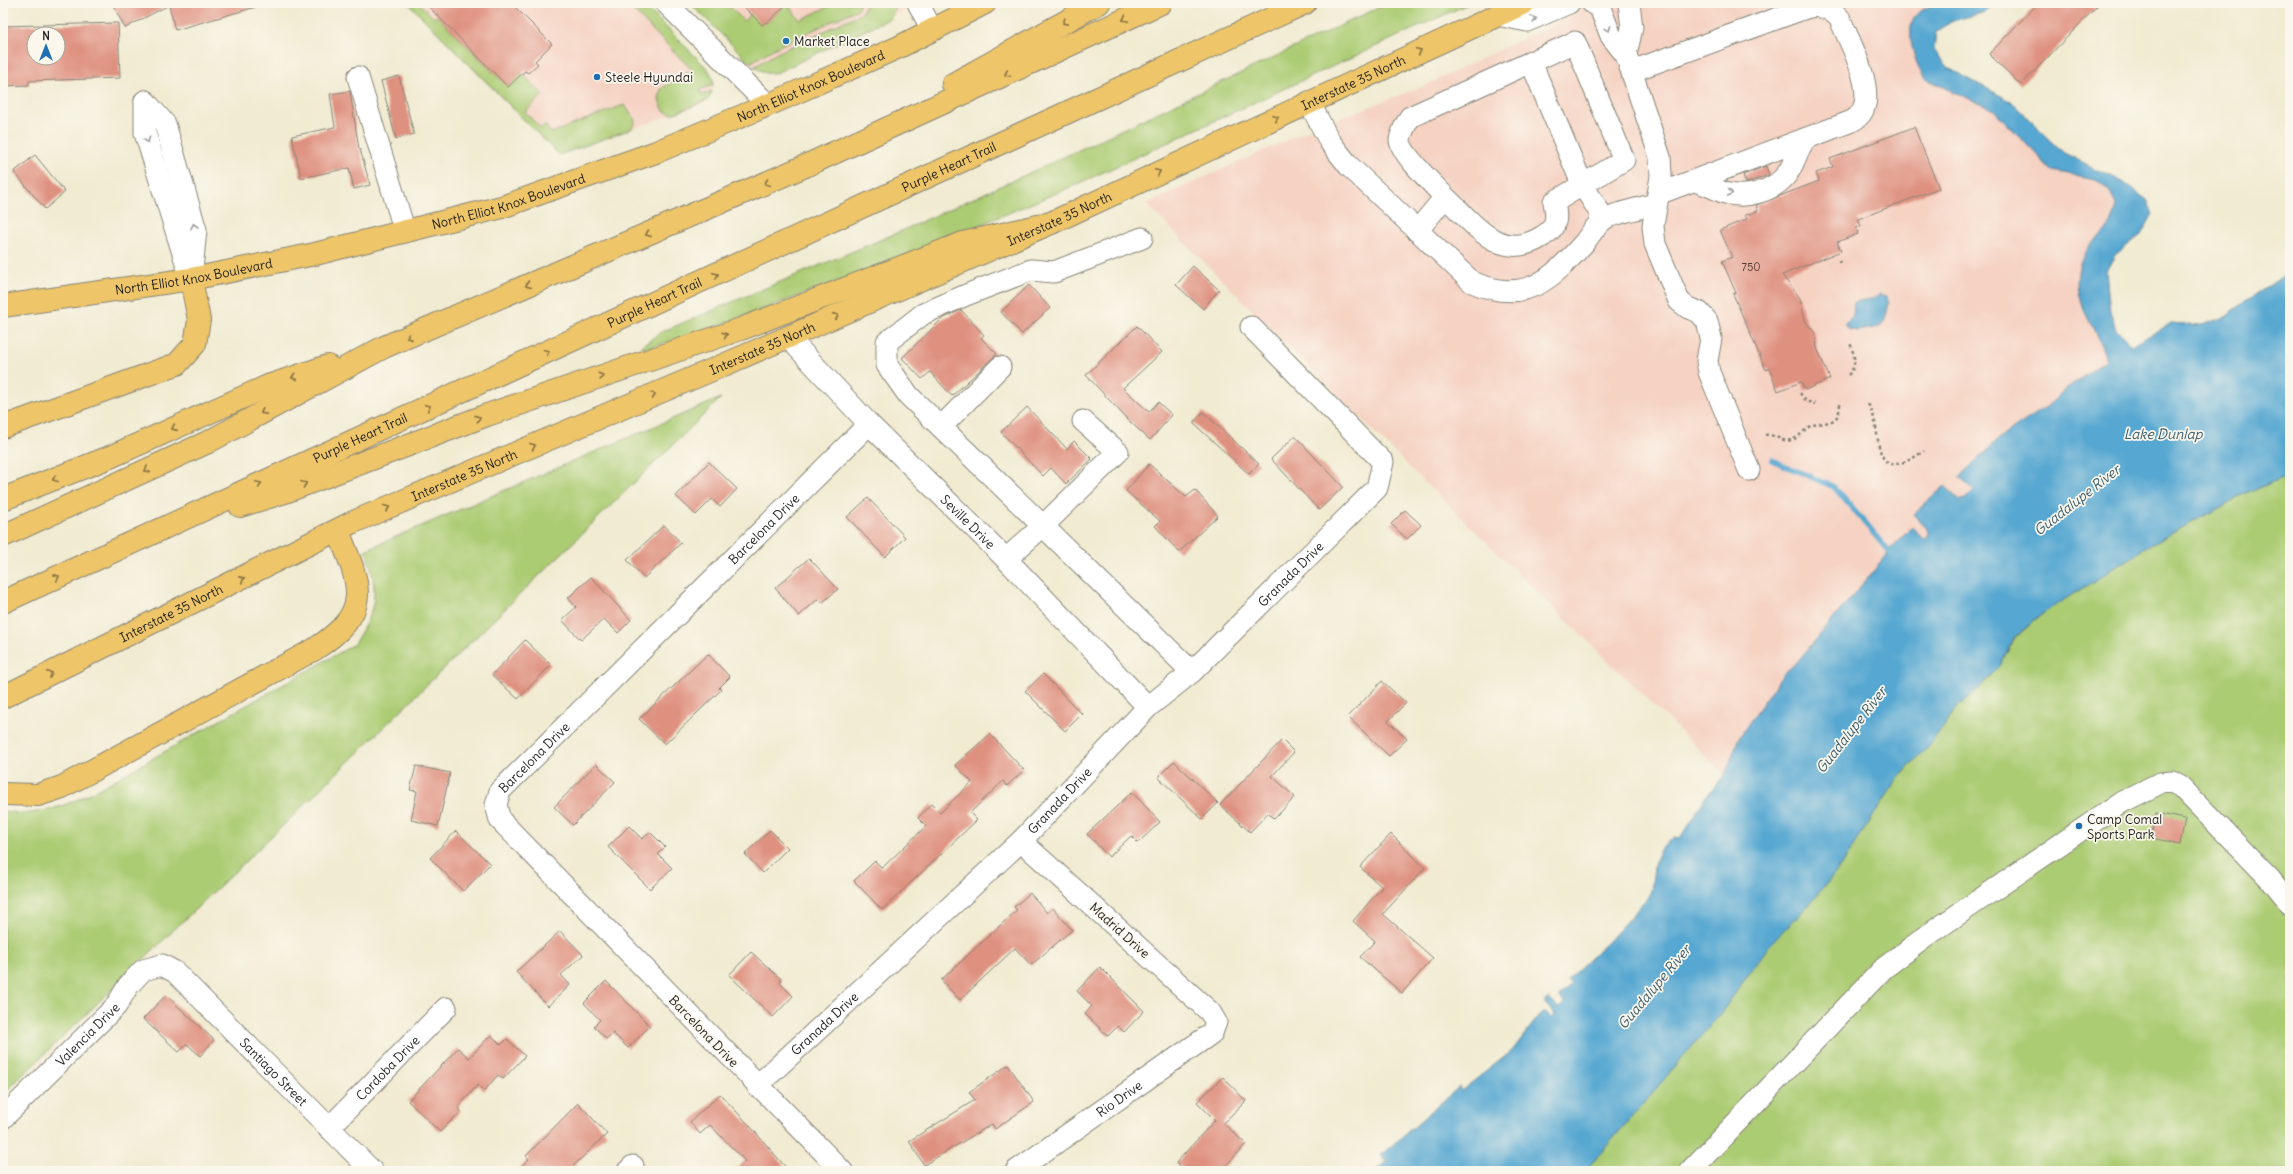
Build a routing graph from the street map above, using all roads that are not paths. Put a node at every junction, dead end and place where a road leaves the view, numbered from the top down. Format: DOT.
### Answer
graph roads {
  1 [pos="666,3"];
  2 [pos="918,3"];
  3 [pos="985,3"];
  4 [pos="1099,3"];
  5 [pos="1161,3"];
  6 [pos="1305,3"];
  7 [pos="1524,3"];
  8 [pos="1569,3"];
  9 [pos="1592,3"];
  10 [pos="1628,3"];
  11 [pos="1497,15"];
  12 [pos="932,30"];
  13 [pos="1531,62"];
  14 [pos="1629,63"];
  15 [pos="358,77"];
  16 [pos="1309,102"];
  17 [pos="768,105"];
  18 [pos="1806,139"];
  19 [pos="803,167"];
  20 [pos="1693,181"];
  21 [pos="1582,184"];
  22 [pos="1445,197"];
  23 [pos="1657,199"];
  24 [pos="1604,219"];
  25 [pos="1051,223"];
  26 [pos="1417,231"];
  27 [pos="406,232"];
  28 [pos="1142,238"];
  29 [pos="191,279"];
  30 [pos="3,306"];
  31 [pos="1251,327"];
  32 [pos="788,337"];
  33 [pos="384,347"];
  34 [pos="1000,367"];
  35 [pos="1083,421"];
  36 [pos="869,424"];
  37 [pos="3,427"];
  38 [pos="941,427"];
  39 [pos="1749,470"];
  40 [pos="3,499"];
  41 [pos="1043,526"];
  42 [pos="338,531"];
  43 [pos="10,532"];
  44 [pos="135,542"];
  45 [pos="1006,559"];
  46 [pos="12,598"];
  47 [pos="1192,672"];
  48 [pos="9,694"];
  49 [pos="1148,707"];
  50 [pos="3,794"];
  51 [pos="1021,840"];
  52 [pos="2290,904"];
  53 [pos="175,972"];
  54 [pos="446,1008"];
  55 [pos="1216,1022"];
  56 [pos="757,1086"];
  57 [pos="3,1118"];
  58 [pos="329,1128"];
  59 [pos="372,1171"];
  60 [pos="842,1171"];
  61 [pos="1016,1171"];
  62 [pos="1690,1171"];
  1 -- 17 [label="street"];
  2 -- 12 [label="street"];
  3 -- 12 [label="main road, North Elliot Knox Boulevard"];
  4 -- 19 [label="main road, one-way"];
  5 -- 19 [label="main road, one-way"];
  44 -- 6 [label="main road, Purple Heart Trail, one-way"];
  7 -- 11 [label="main road, Interstate 35 North"];
  11 -- 8 [label="street, one-way"];
  9 -- 14 [label="street, one-way"];
  10 -- 14 [label="street"];
  16 -- 11 [label="main road, Interstate 35 North, one-way"];
  12 -- 17 [label="main road, North Elliot Knox Boulevard"];
  13 -- 21 [label="street"];
  13 -- 21 [label="street"];
  13 -- 22 [label="street"];
  14 -- 18 [label="street"];
  14 -- 23 [label="street"];
  15 -- 27 [label="street"];
  25 -- 16 [label="main road, Interstate 35 North, one-way"];
  16 -- 26 [label="street"];
  17 -- 27 [label="main road, North Elliot Knox Boulevard"];
  18 -- 20 [label="street"];
  20 -- 18 [label="street, one-way"];
  19 -- 33 [label="main road, one-way"];
  20 -- 23 [label="street"];
  21 -- 22 [label="street"];
  21 -- 24 [label="street"];
  22 -- 26 [label="street"];
  23 -- 24 [label="street"];
  23 -- 39 [label="street"];
  24 -- 26 [label="street"];
  32 -- 25 [label="main road, Interstate 35 North, one-way"];
  44 -- 25 [label="main road, one-way"];
  27 -- 29 [label="main road, North Elliot Knox Boulevard"];
  28 -- 38 [label="street"];
  29 -- 29 [label="street, one-way"];
  29 -- 30 [label="main road, North Elliot Knox Boulevard"];
  29 -- 37 [label="main road"];
  31 -- 47 [label="street, Granada Drive"];
  32 -- 36 [label="street, Seville Drive"];
  42 -- 32 [label="main road, Interstate 35 North, one-way"];
  33 -- 40 [label="main road, one-way"];
  33 -- 43 [label="main road, one-way"];
  34 -- 38 [label="street"];
  35 -- 41 [label="street"];
  36 -- 45 [label="street, Seville Drive"];
  36 -- 56 [label="street, Barcelona Drive"];
  38 -- 41 [label="street"];
  41 -- 45 [label="street"];
  41 -- 47 [label="street"];
  48 -- 42 [label="main road, Interstate 35 North, one-way"];
  42 -- 50 [label="main road"];
  46 -- 44 [label="main road, Purple Heart Trail, one-way"];
  45 -- 49 [label="street, Seville Drive"];
  47 -- 49 [label="street, Granada Drive"];
  49 -- 51 [label="street, Granada Drive"];
  51 -- 55 [label="street, Madrid Drive"];
  51 -- 56 [label="street, Granada Drive"];
  52 -- 62 [label="street"];
  53 -- 57 [label="street, Valencia Drive"];
  53 -- 58 [label="street, Santiago Street"];
  54 -- 58 [label="street, Cordoba Drive"];
  55 -- 61 [label="street, Rio Drive"];
  56 -- 60 [label="street, Barcelona Drive"];
  58 -- 59 [label="street, Santiago Street"];
}
